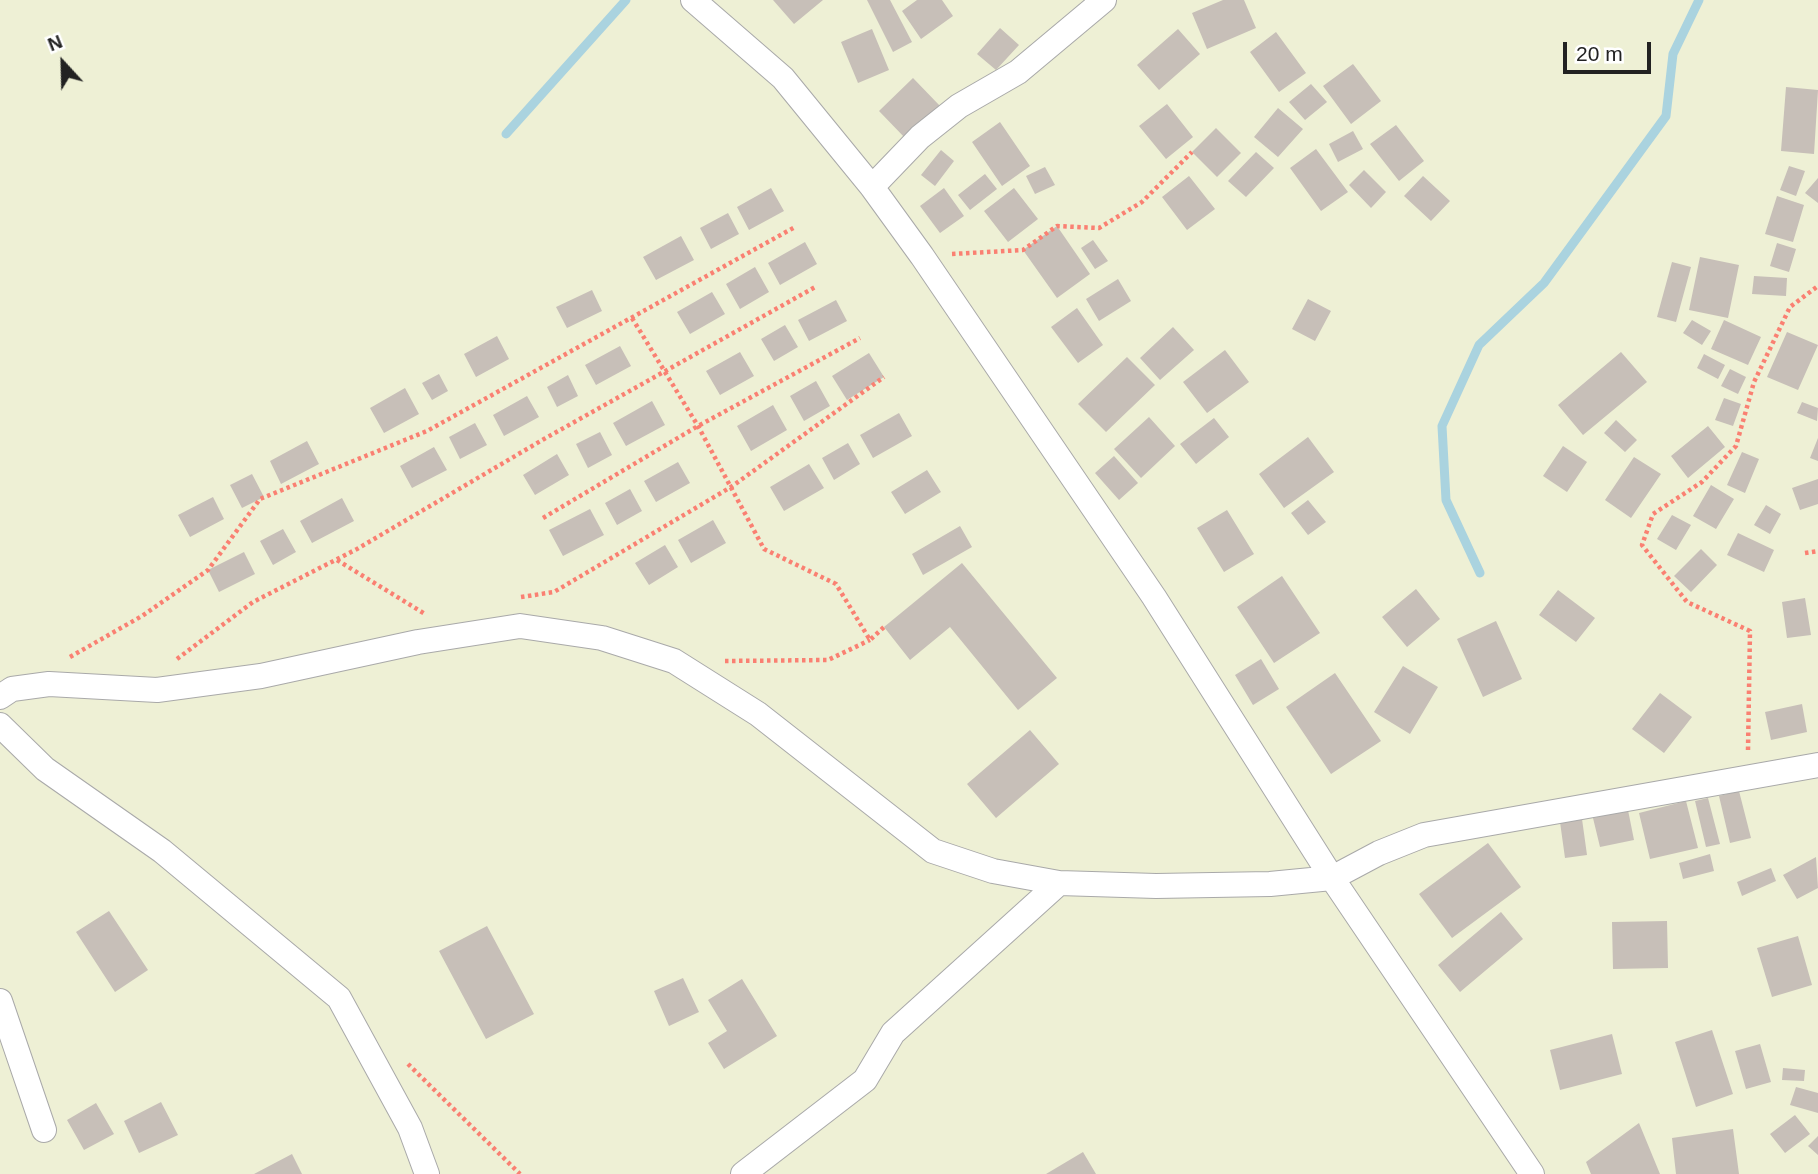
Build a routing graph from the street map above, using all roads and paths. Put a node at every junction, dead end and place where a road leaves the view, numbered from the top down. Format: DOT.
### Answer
graph roads {
  1 [pos="693,0"];
  2 [pos="1104,0"];
  3 [pos="1192,152"];
  4 [pos="872,187"];
  5 [pos="795,228"];
  6 [pos="922,256"];
  7 [pos="817,286"];
  8 [pos="1818,286"];
  9 [pos="632,318"];
  10 [pos="860,338"];
  11 [pos="665,372"];
  12 [pos="884,377"];
  13 [pos="698,426"];
  14 [pos="731,487"];
  15 [pos="543,518"];
  16 [pos="1818,551"];
  17 [pos="1805,553"];
  18 [pos="336,559"];
  19 [pos="519,597"];
  20 [pos="884,627"];
  21 [pos="870,640"];
  22 [pos="418,642"];
  23 [pos="62,661"];
  24 [pos="674,661"];
  25 [pos="171,663"];
  26 [pos="0,697"];
  27 [pos="0,725"];
  28 [pos="1818,765"];
  29 [pos="1748,775"];
  30 [pos="1332,878"];
  31 [pos="1059,883"];
  32 [pos="0,1001"];
  33 [pos="406,1063"];
  34 [pos="44,1130"];
  35 [pos="427,1174"];
  36 [pos="520,1174"];
  37 [pos="743,1174"];
  38 [pos="1532,1174"];
  1 -- 4 [label="street"];
  2 -- 4 [label="street"];
  3 -- 6 [label="path"];
  4 -- 6 [label="street"];
  5 -- 9 [label="path"];
  6 -- 30 [label="street"];
  7 -- 11 [label="path"];
  8 -- 29 [label="path"];
  9 -- 11 [label="path"];
  9 -- 23 [label="path"];
  10 -- 13 [label="path"];
  11 -- 13 [label="path"];
  11 -- 18 [label="path"];
  12 -- 14 [label="path"];
  13 -- 14 [label="path"];
  13 -- 15 [label="path"];
  14 -- 19 [label="path"];
  14 -- 21 [label="path"];
  16 -- 17 [label="path"];
  18 -- 22 [label="path"];
  18 -- 25 [label="path"];
  20 -- 21 [label="path"];
  21 -- 24 [label="path"];
  22 -- 24 [label="street"];
  22 -- 26 [label="street"];
  24 -- 31 [label="street"];
  27 -- 35 [label="street"];
  28 -- 29 [label="street"];
  29 -- 30 [label="street"];
  30 -- 31 [label="street"];
  30 -- 38 [label="street"];
  31 -- 37 [label="street"];
  32 -- 34 [label="street"];
  33 -- 36 [label="path"];
}
